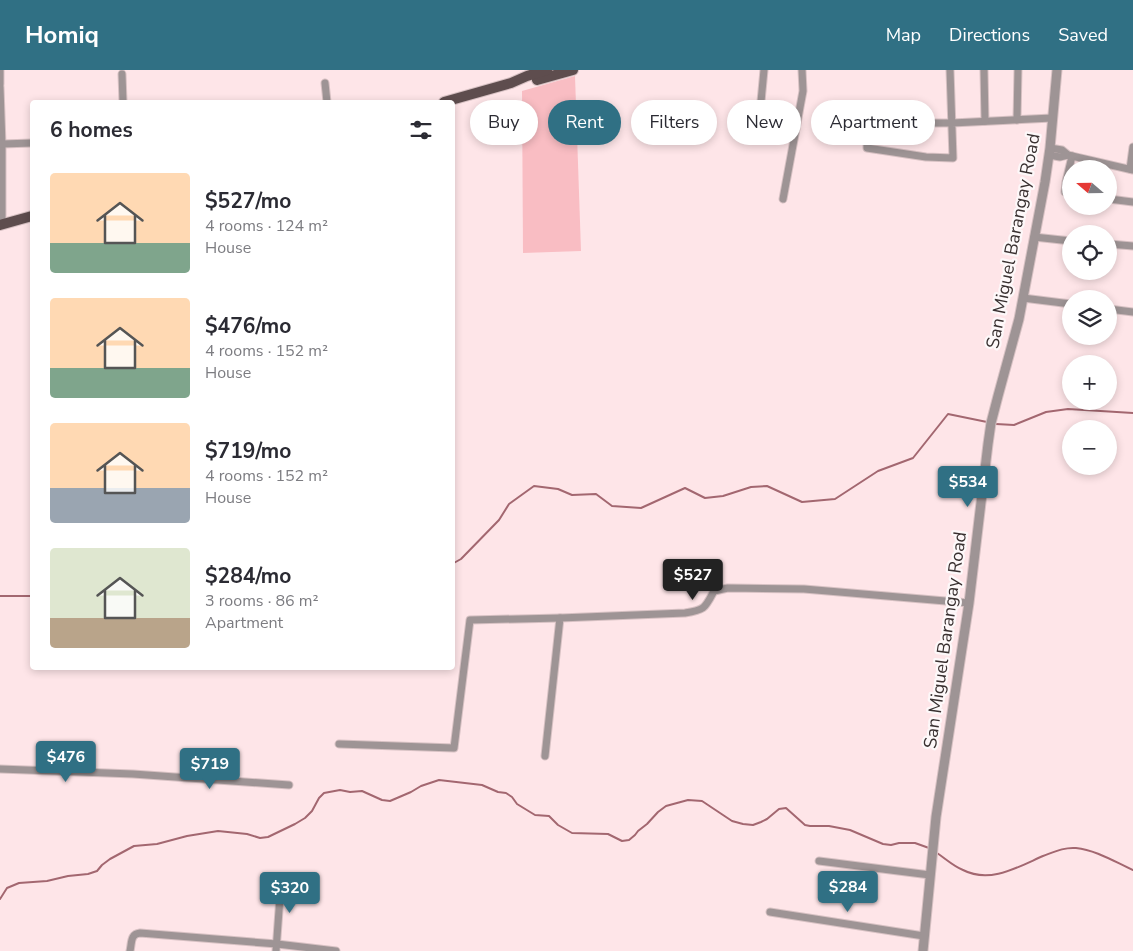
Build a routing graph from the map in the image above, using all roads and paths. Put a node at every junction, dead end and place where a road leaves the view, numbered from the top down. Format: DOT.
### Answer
graph roads {
  1 [pos="0,70"];
  2 [pos="547,70"];
  3 [pos="573,70"];
  4 [pos="764,70"];
  5 [pos="802,70"];
  6 [pos="950,70"];
  7 [pos="984,70"];
  8 [pos="1018,70"];
  9 [pos="1057,70"];
  10 [pos="122,74"];
  11 [pos="325,83"];
  12 [pos="511,83"];
  13 [pos="0,85"];
  14 [pos="123,100"];
  15 [pos="327,100"];
  16 [pos="451,100"];
  17 [pos="761,100"];
  18 [pos="1052,118"];
  19 [pos="1016,120"];
  20 [pos="985,121"];
  21 [pos="952,123"];
  22 [pos="30,143"];
  23 [pos="2,144"];
  24 [pos="1133,147"];
  25 [pos="1049,152"];
  26 [pos="1070,156"];
  27 [pos="1069,160"];
  28 [pos="1132,170"];
  29 [pos="782,198"];
  30 [pos="1118,200"];
  31 [pos="1133,202"];
  32 [pos="30,217"];
  33 [pos="1,224"];
  34 [pos="1034,237"];
  35 [pos="1062,240"];
  36 [pos="1117,245"];
  37 [pos="1133,246"];
  38 [pos="1023,298"];
  39 [pos="1062,303"];
  40 [pos="1117,310"];
  41 [pos="1133,312"];
  42 [pos="969,603"];
  43 [pos="560,618"];
  44 [pos="339,744"];
  45 [pos="545,756"];
  46 [pos="0,769"];
  47 [pos="289,785"];
  48 [pos="819,861"];
  49 [pos="930,875"];
  50 [pos="281,883"];
  51 [pos="770,912"];
  52 [pos="924,936"];
  53 [pos="276,948"];
  54 [pos="130,951"];
  55 [pos="336,951"];
  56 [pos="923,951"];
  1 -- 13 [label="street"];
  2 -- 12 [label="main road"];
  3 -- 12 [label="main road"];
  4 -- 17 [label="street"];
  5 -- 29 [label="street"];
  6 -- 21 [label="street"];
  7 -- 20 [label="street"];
  8 -- 19 [label="street"];
  9 -- 18 [label="street, San Miguel Barangay Road"];
  10 -- 14 [label="street"];
  11 -- 15 [label="street"];
  12 -- 16 [label="main road"];
  13 -- 23 [label="street"];
  18 -- 19 [label="street"];
  18 -- 25 [label="street, San Miguel Barangay Road"];
  19 -- 20 [label="street"];
  20 -- 21 [label="street"];
  21 -- 21 [label="street"];
  22 -- 23 [label="street"];
  23 -- 33 [label="street"];
  24 -- 28 [label="street"];
  25 -- 26 [label="street"];
  25 -- 34 [label="street, San Miguel Barangay Road"];
  26 -- 27 [label="street"];
  26 -- 28 [label="street"];
  30 -- 31 [label="street"];
  32 -- 33 [label="main road"];
  34 -- 35 [label="street"];
  34 -- 38 [label="street, San Miguel Barangay Road"];
  36 -- 37 [label="street"];
  38 -- 39 [label="street"];
  38 -- 42 [label="street, San Miguel Barangay Road"];
  40 -- 41 [label="street"];
  42 -- 43 [label="street"];
  42 -- 49 [label="street, San Miguel Barangay Road"];
  43 -- 44 [label="street"];
  43 -- 45 [label="street"];
  46 -- 47 [label="street"];
  48 -- 49 [label="street"];
  49 -- 52 [label="street, San Miguel Barangay Road"];
  50 -- 53 [label="street"];
  51 -- 52 [label="street"];
  52 -- 56 [label="street, San Miguel Barangay Road"];
  53 -- 54 [label="street"];
  53 -- 55 [label="street"];
}
